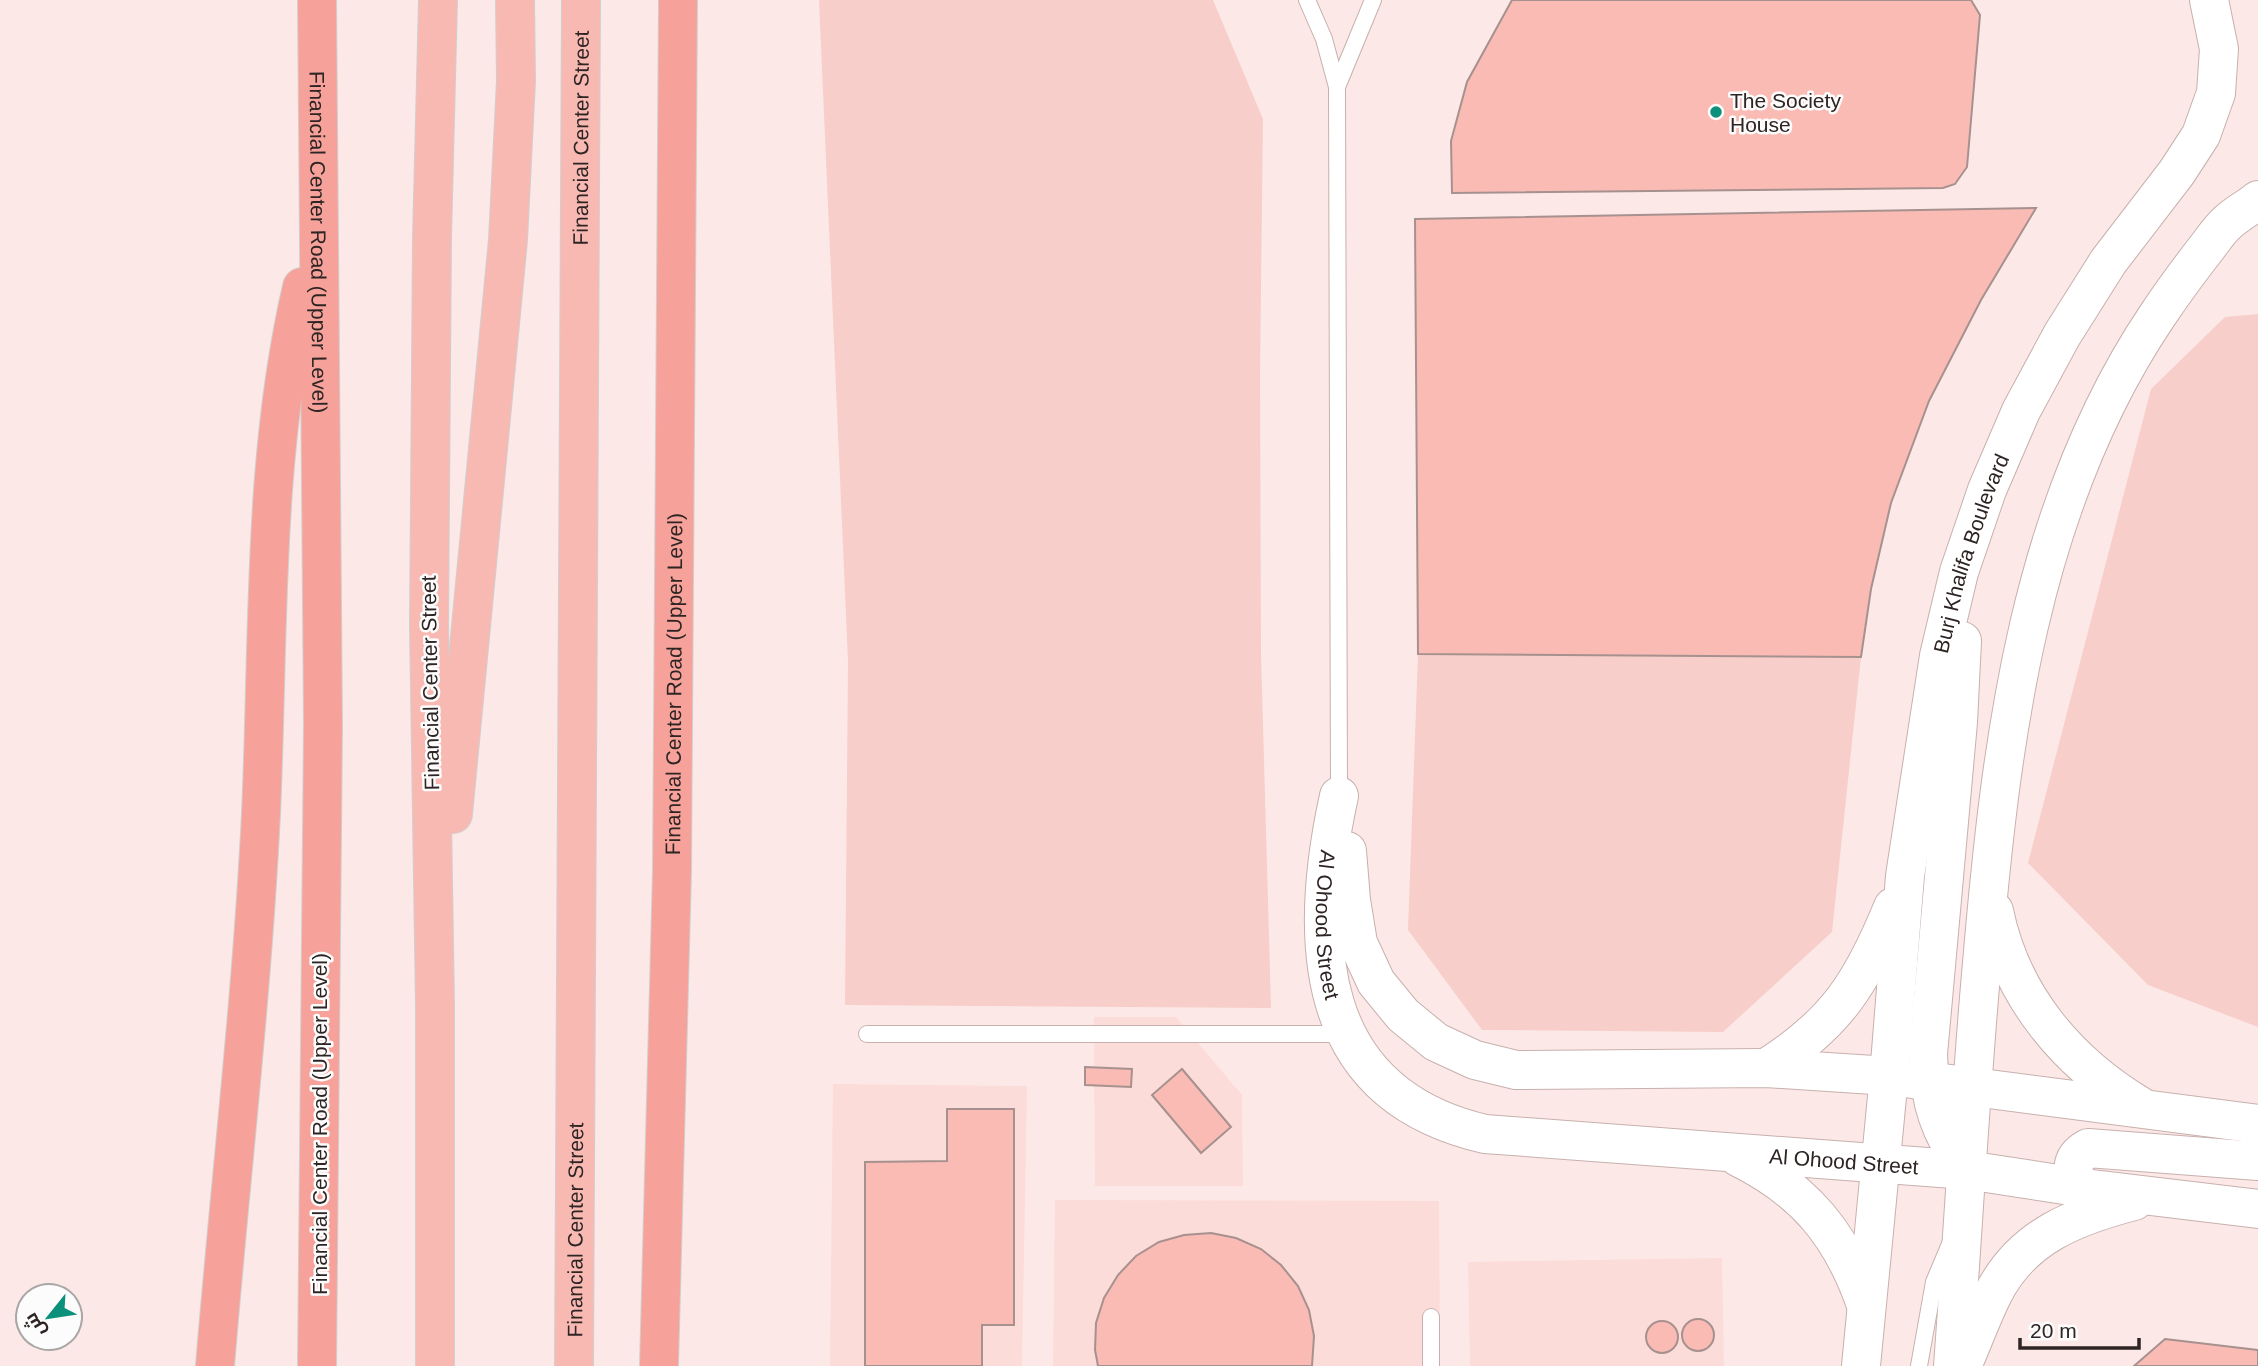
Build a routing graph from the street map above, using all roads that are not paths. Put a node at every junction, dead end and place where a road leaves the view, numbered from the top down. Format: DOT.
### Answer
graph roads {
  1 [pos="317,0"];
  2 [pos="438,0"];
  3 [pos="515,0"];
  4 [pos="581,0"];
  5 [pos="678,0"];
  6 [pos="1307,0"];
  7 [pos="1373,0"];
  8 [pos="2209,0"];
  9 [pos="1337,87"];
  10 [pos="2258,200"];
  11 [pos="318,217"];
  12 [pos="1959,572"];
  13 [pos="1339,796"];
  14 [pos="1906,876"];
  15 [pos="1988,884"];
  16 [pos="435,1006"];
  17 [pos="867,1034"];
  18 [pos="1345,1034"];
  19 [pos="1766,1068"];
  20 [pos="1889,1076"];
  21 [pos="1928,1081"];
  22 [pos="1971,1087"];
  23 [pos="2148,1110"];
  24 [pos="2258,1124"];
  25 [pos="1730,1153"];
  26 [pos="2258,1161"];
  27 [pos="1881,1163"];
  28 [pos="1967,1170"];
  29 [pos="2084,1188"];
  30 [pos="2155,1195"];
  31 [pos="2258,1209"];
  32 [pos="1964,1219"];
  33 [pos="1868,1310"];
  34 [pos="1431,1317"];
  35 [pos="215,1366"];
  36 [pos="317,1366"];
  37 [pos="435,1366"];
  38 [pos="574,1366"];
  39 [pos="659,1366"];
  40 [pos="1431,1366"];
  41 [pos="1861,1366"];
  42 [pos="1919,1366"];
  43 [pos="1953,1366"];
  44 [pos="1962,1366"];
  1 -- 11 [label="highway, Financial Center Road (Upper Level)"];
  2 -- 16 [label="main road, Financial Center Street"];
  3 -- 16 [label="main road"];
  4 -- 38 [label="main road, Financial Center Street"];
  5 -- 39 [label="highway, Financial Center Road (Upper Level)"];
  6 -- 9 [label="lane"];
  7 -- 9 [label="lane"];
  8 -- 12 [label="street, Burj Khalifa Boulevard"];
  9 -- 13 [label="lane"];
  10 -- 15 [label="street"];
  11 -- 35 [label="highway"];
  11 -- 36 [label="highway, Financial Center Road (Upper Level)"];
  12 -- 14 [label="street, Burj Khalifa Boulevard"];
  12 -- 21 [label="street"];
  13 -- 18 [label="street, Al Ohood Street"];
  13 -- 19 [label="street, Al Ohood Street"];
  14 -- 19 [label="street"];
  14 -- 20 [label="street, Burj Khalifa Boulevard"];
  15 -- 22 [label="street"];
  15 -- 23 [label="street"];
  16 -- 37 [label="main road, Financial Center Street"];
  17 -- 18 [label="lane"];
  18 -- 25 [label="street, Al Ohood Street"];
  19 -- 20 [label="street, Al Ohood Street"];
  20 -- 21 [label="street, Al Ohood Street"];
  20 -- 27 [label="street, Burj Khalifa Boulevard"];
  21 -- 22 [label="street, Al Ohood Street"];
  21 -- 28 [label="street"];
  22 -- 23 [label="street, Al Ohood Street"];
  22 -- 28 [label="street"];
  23 -- 24 [label="street, Al Ohood Street"];
  25 -- 27 [label="street, Al Ohood Street"];
  25 -- 33 [label="street"];
  26 -- 29 [label="street"];
  27 -- 28 [label="street, Al Ohood Street"];
  27 -- 33 [label="street, Burj Khalifa Boulevard"];
  28 -- 29 [label="street, Al Ohood Street"];
  28 -- 32 [label="street"];
  29 -- 30 [label="street, Al Ohood Street"];
  30 -- 31 [label="street, Al Ohood Street"];
  30 -- 44 [label="street"];
  32 -- 42 [label="lane"];
  32 -- 43 [label="street"];
  33 -- 41 [label="street, Burj Khalifa Boulevard"];
  34 -- 40 [label="lane"];
}
